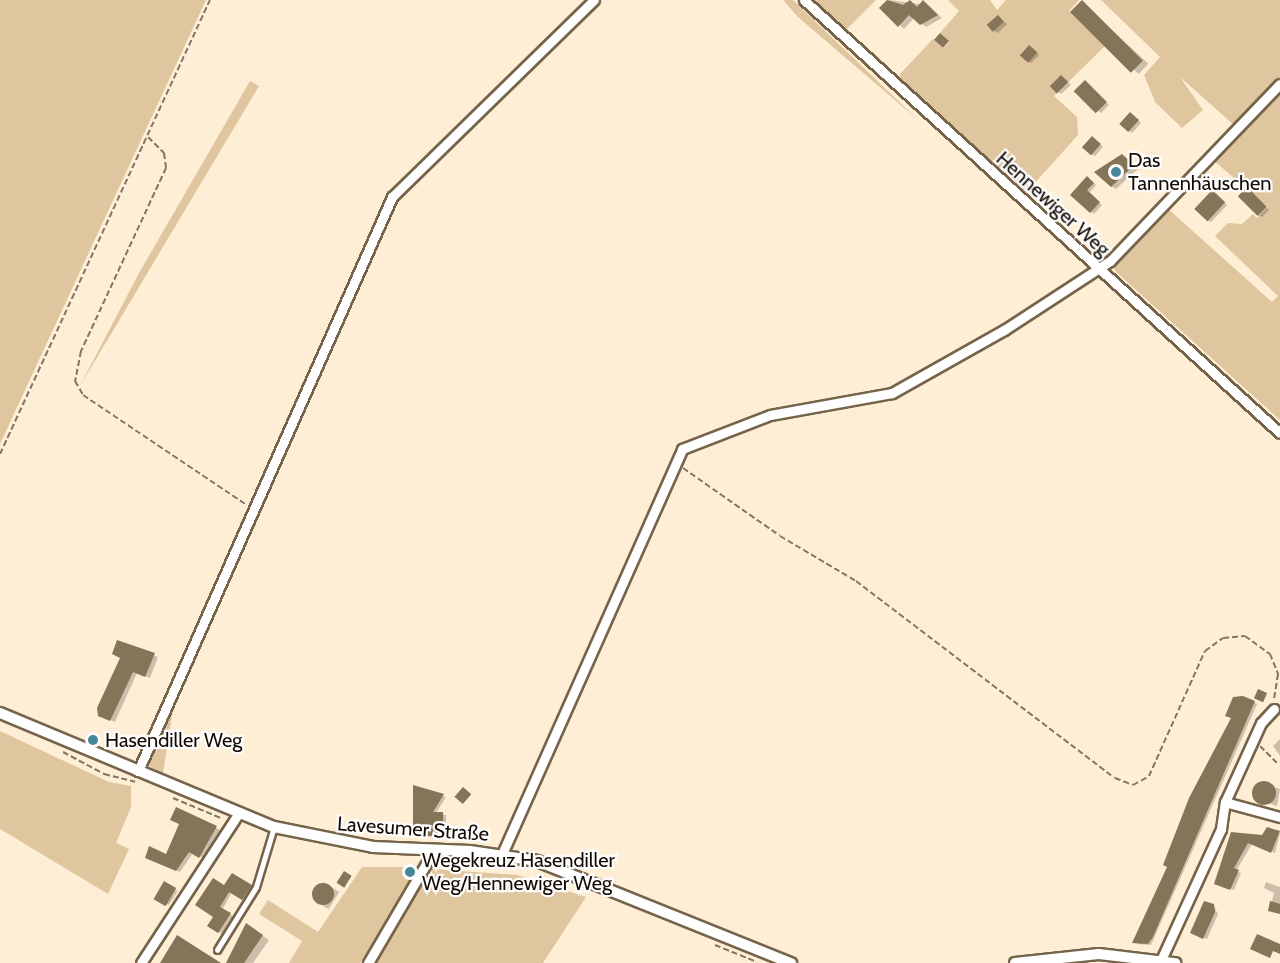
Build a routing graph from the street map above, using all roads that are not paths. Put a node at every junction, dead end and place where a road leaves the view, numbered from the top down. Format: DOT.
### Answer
graph roads {
  1 [pos="594,0"];
  2 [pos="804,0"];
  3 [pos="1280,84"];
  4 [pos="1099,270"];
  5 [pos="1280,433"];
  6 [pos="1274,709"];
  7 [pos="0,713"];
  8 [pos="138,771"];
  9 [pos="1226,802"];
  10 [pos="1280,817"];
  11 [pos="235,818"];
  12 [pos="274,827"];
  13 [pos="434,850"];
  14 [pos="502,854"];
  15 [pos="217,950"];
  16 [pos="1161,960"];
  17 [pos="141,963"];
  18 [pos="368,963"];
  19 [pos="791,963"];
  20 [pos="1015,963"];
  21 [pos="1175,963"];
  1 -- 8 [label="street"];
  2 -- 4 [label="street, Hennewiger Weg"];
  3 -- 4 [label="street"];
  4 -- 5 [label="street, Hennewiger Weg"];
  4 -- 14 [label="street"];
  6 -- 9 [label="street"];
  7 -- 8 [label="street, Lavesumer Straße"];
  8 -- 11 [label="street, Lavesumer Straße"];
  9 -- 10 [label="street"];
  9 -- 16 [label="street"];
  11 -- 12 [label="street, Lavesumer Straße"];
  11 -- 17 [label="street"];
  12 -- 13 [label="street, Lavesumer Straße"];
  12 -- 15 [label="lane"];
  13 -- 14 [label="street, Lavesumer Straße"];
  13 -- 18 [label="street"];
  14 -- 19 [label="street, Lavesumer Straße"];
  16 -- 20 [label="street"];
  16 -- 21 [label="street"];
}
